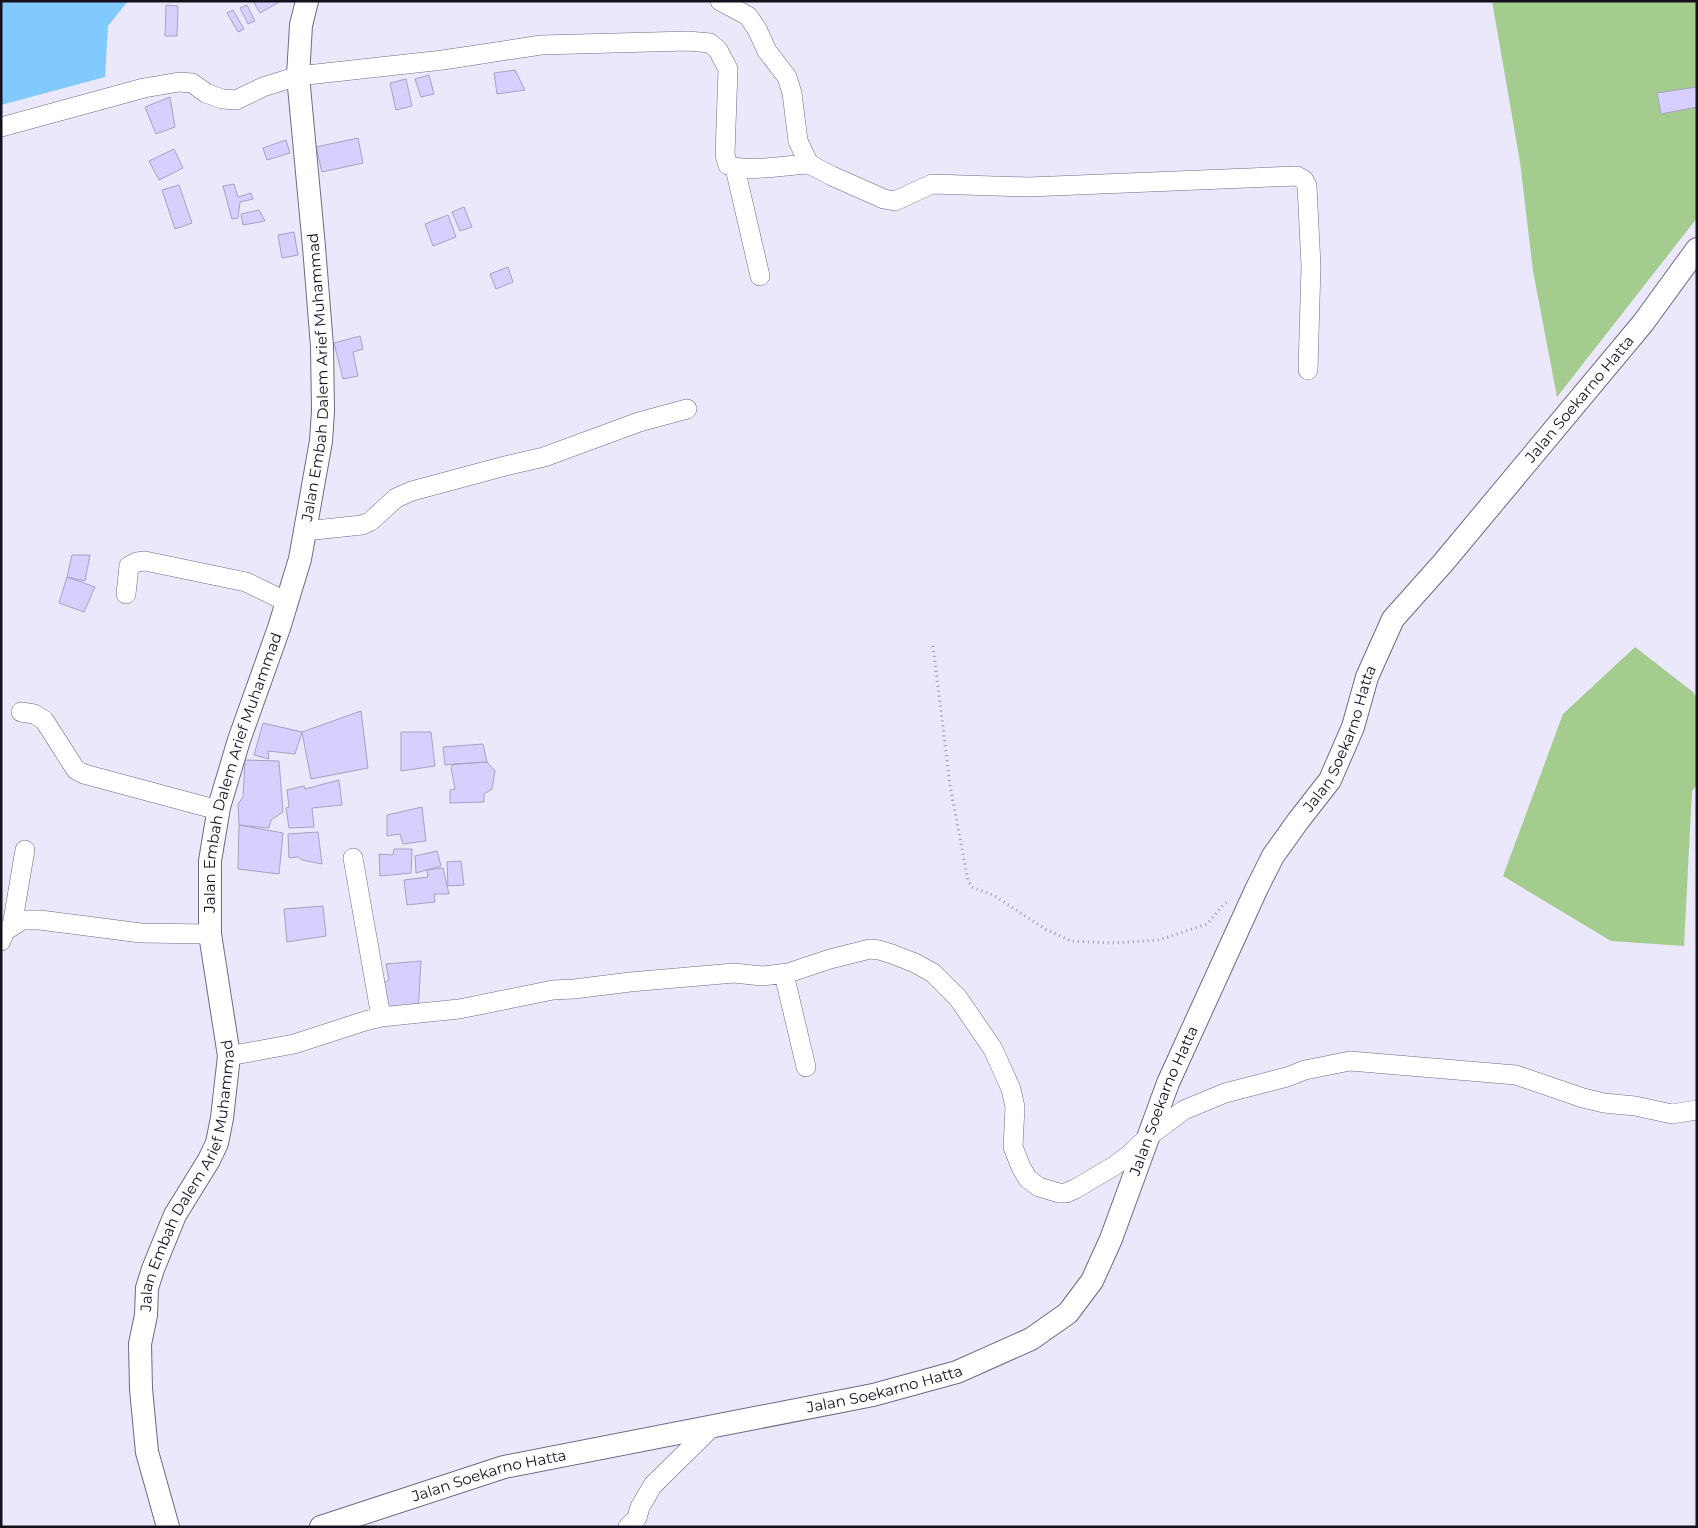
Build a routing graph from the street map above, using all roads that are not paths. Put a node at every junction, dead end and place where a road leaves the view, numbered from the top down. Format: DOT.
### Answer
graph roads {
  1 [pos="307,1"];
  2 [pos="720,1"];
  3 [pos="298,76"];
  4 [pos="1,127"];
  5 [pos="809,164"];
  6 [pos="735,168"];
  7 [pos="1697,249"];
  8 [pos="760,276"];
  9 [pos="1308,370"];
  10 [pos="687,409"];
  11 [pos="305,531"];
  12 [pos="126,594"];
  13 [pos="287,602"];
  14 [pos="21,712"];
  15 [pos="218,810"];
  16 [pos="25,850"];
  17 [pos="353,858"];
  18 [pos="7,934"];
  19 [pos="210,934"];
  20 [pos="784,974"];
  21 [pos="381,1018"];
  22 [pos="229,1056"];
  23 [pos="806,1067"];
  24 [pos="1697,1110"];
  25 [pos="1149,1136"];
  26 [pos="713,1426"];
  27 [pos="168,1527"];
  28 [pos="322,1527"];
  29 [pos="628,1527"];
  1 -- 3 [label="street, Jalan Embah Dalem Arief Muhammad"];
  2 -- 5 [label="street"];
  3 -- 4 [label="street"];
  3 -- 6 [label="street"];
  3 -- 11 [label="street, Jalan Embah Dalem Arief Muhammad"];
  5 -- 6 [label="street"];
  5 -- 9 [label="street"];
  6 -- 8 [label="street"];
  7 -- 25 [label="street, Jalan Soekarno Hatta"];
  10 -- 11 [label="street"];
  11 -- 13 [label="street, Jalan Embah Dalem Arief Muhammad"];
  12 -- 13 [label="street"];
  13 -- 15 [label="street, Jalan Embah Dalem Arief Muhammad"];
  14 -- 15 [label="street"];
  15 -- 19 [label="street, Jalan Embah Dalem Arief Muhammad"];
  16 -- 18 [label="street"];
  17 -- 21 [label="street"];
  18 -- 19 [label="street"];
  19 -- 22 [label="street, Jalan Embah Dalem Arief Muhammad"];
  20 -- 21 [label="street"];
  20 -- 23 [label="street"];
  20 -- 25 [label="street"];
  21 -- 22 [label="street"];
  22 -- 27 [label="street, Jalan Embah Dalem Arief Muhammad"];
  24 -- 25 [label="street"];
  25 -- 26 [label="street, Jalan Soekarno Hatta"];
  26 -- 28 [label="street, Jalan Soekarno Hatta"];
  26 -- 29 [label="street"];
}
